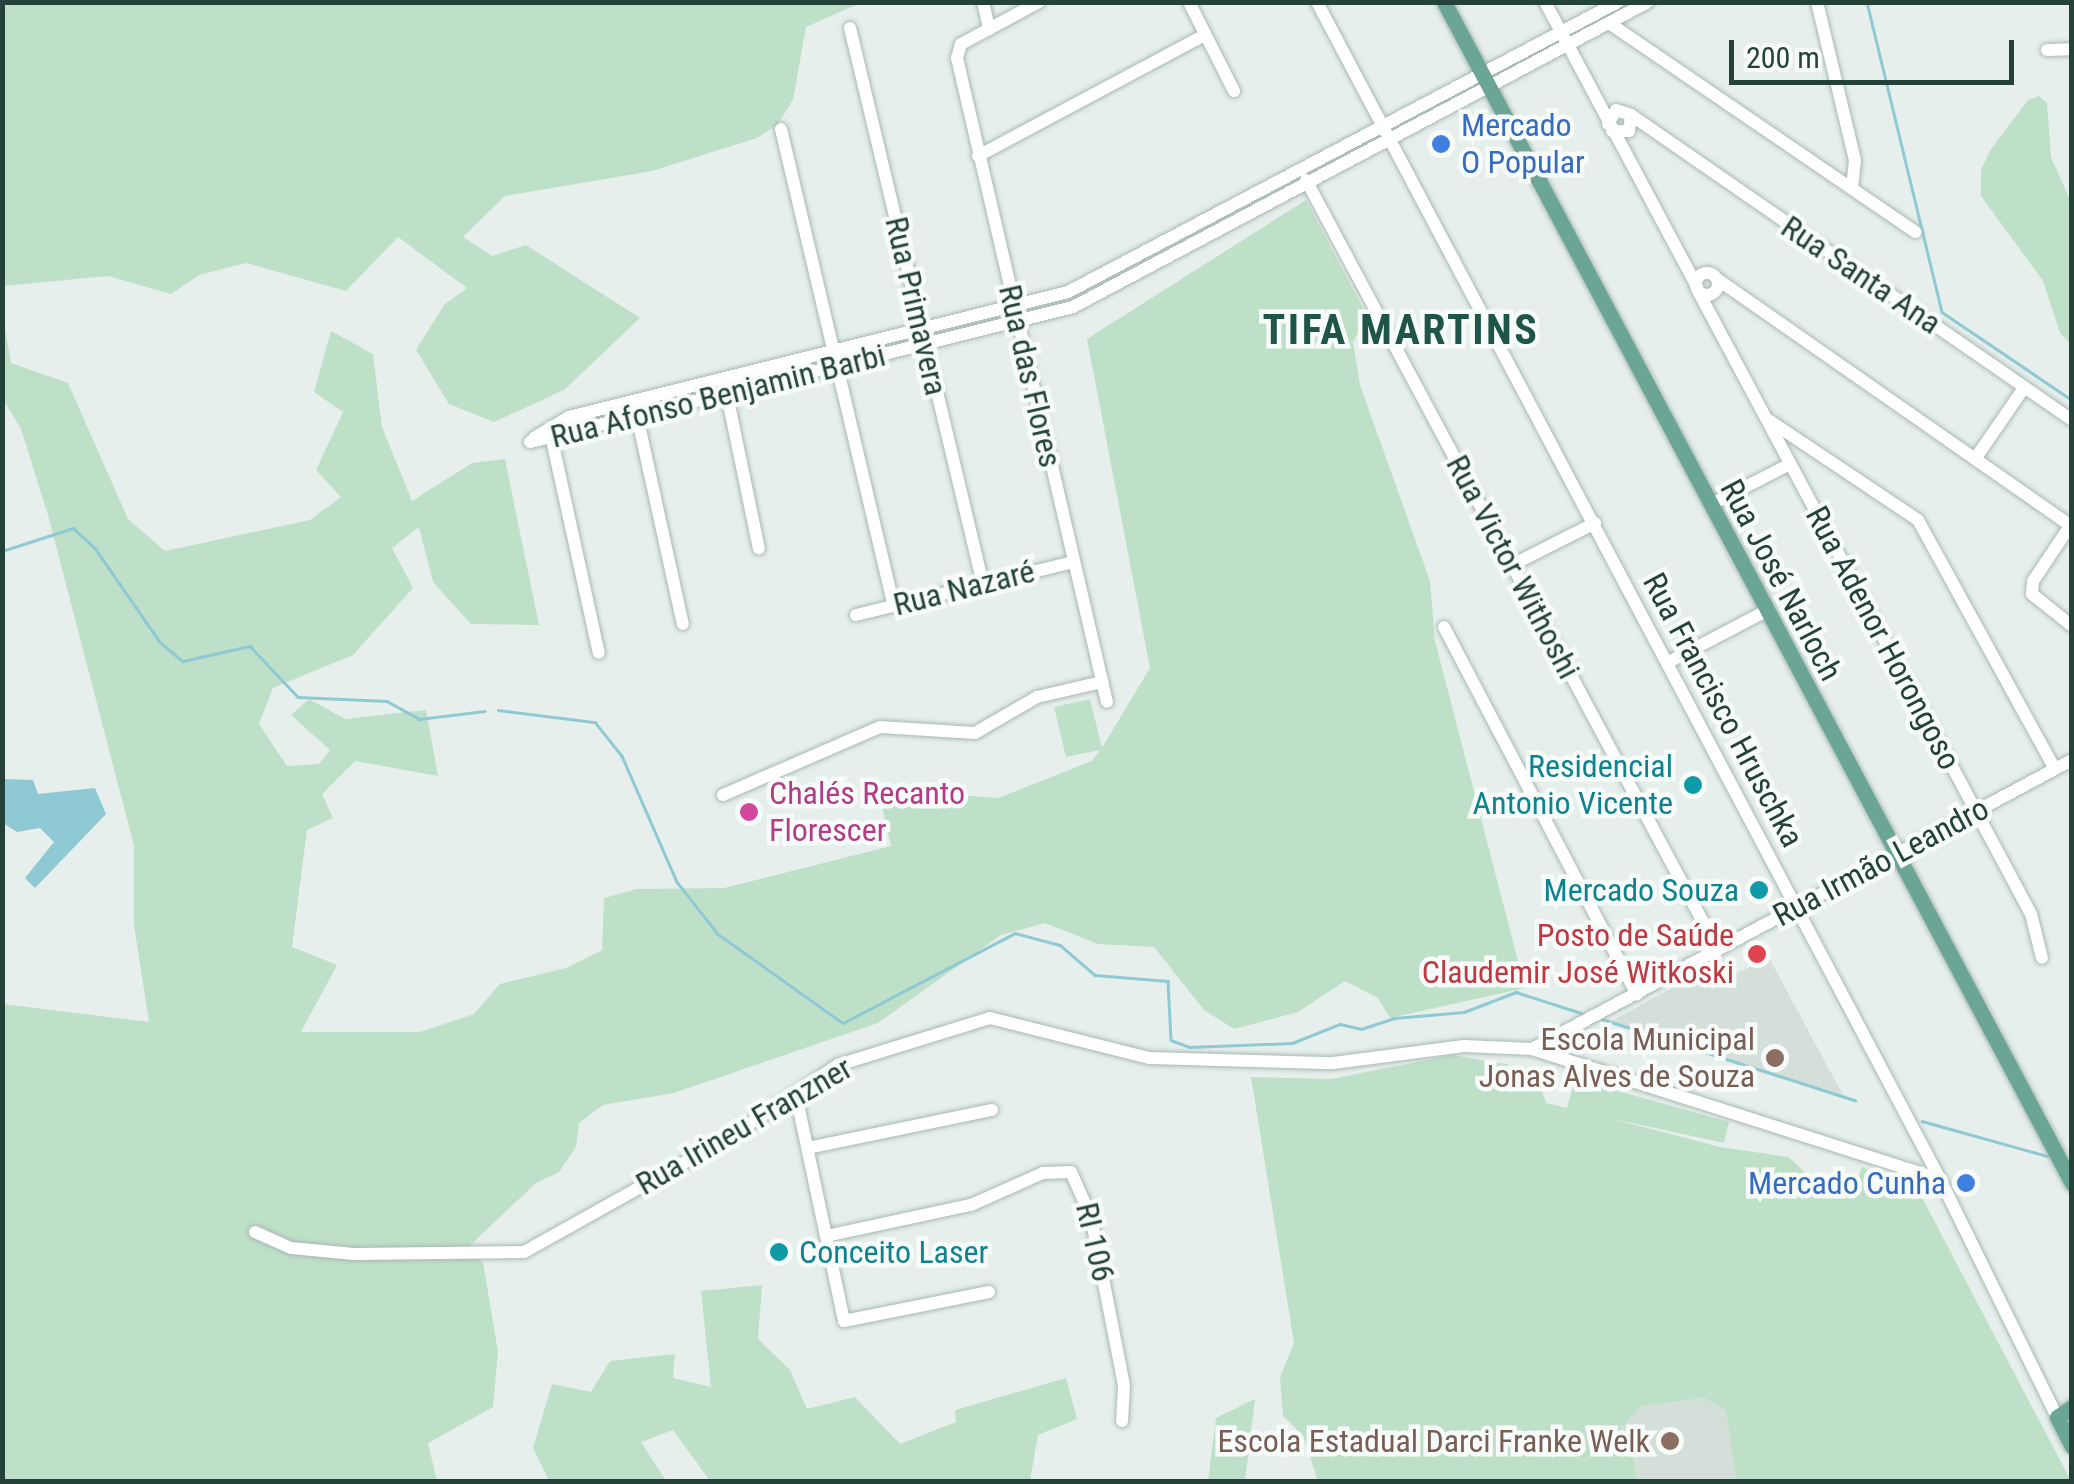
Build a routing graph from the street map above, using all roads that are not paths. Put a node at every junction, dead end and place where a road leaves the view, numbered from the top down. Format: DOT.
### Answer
graph roads {
  1 [pos="983,2"];
  2 [pos="1038,2"];
  3 [pos="1189,2"];
  4 [pos="1317,2"];
  5 [pos="1444,2"];
  6 [pos="1544,2"];
  7 [pos="1618,2"];
  8 [pos="1648,2"];
  9 [pos="1818,2"];
  10 [pos="1608,23"];
  11 [pos="850,28"];
  12 [pos="988,29"];
  13 [pos="1205,35"];
  14 [pos="1564,39"];
  15 [pos="2072,49"];
  16 [pos="2047,50"];
  17 [pos="1486,81"];
  18 [pos="1591,90"];
  19 [pos="1234,91"];
  20 [pos="1629,121"];
  21 [pos="1610,128"];
  22 [pos="781,129"];
  23 [pos="1387,134"];
  24 [pos="978,156"];
  25 [pos="1633,170"];
  26 [pos="1302,171"];
  27 [pos="1309,184"];
  28 [pos="1852,188"];
  29 [pos="1916,232"];
  30 [pos="1675,248"];
  31 [pos="1709,286"];
  32 [pos="1014,307"];
  33 [pos="1018,323"];
  34 [pos="921,330"];
  35 [pos="925,346"];
  36 [pos="832,352"];
  37 [pos="836,367"];
  38 [pos="725,386"];
  39 [pos="2024,388"];
  40 [pos="635,408"];
  41 [pos="1766,418"];
  42 [pos="2072,420"];
  43 [pos="1975,459"];
  44 [pos="1790,464"];
  45 [pos="1710,506"];
  46 [pos="1595,523"];
  47 [pos="2070,526"];
  48 [pos="759,549"];
  49 [pos="1073,562"];
  50 [pos="1512,566"];
  51 [pos="983,584"];
  52 [pos="894,606"];
  53 [pos="1766,612"];
  54 [pos="856,615"];
  55 [pos="683,624"];
  56 [pos="2072,626"];
  57 [pos="1444,627"];
  58 [pos="599,653"];
  59 [pos="1667,663"];
  60 [pos="1102,682"];
  61 [pos="1107,702"];
  62 [pos="2072,760"];
  63 [pos="2054,769"];
  64 [pos="723,795"];
  65 [pos="1975,812"];
  66 [pos="1894,856"];
  67 [pos="1796,908"];
  68 [pos="1718,950"];
  69 [pos="2042,958"];
  70 [pos="1636,994"];
  71 [pos="1532,1049"];
  72 [pos="796,1095"];
  73 [pos="992,1110"];
  74 [pos="808,1148"];
  75 [pos="1940,1179"];
  76 [pos="2072,1182"];
  77 [pos="254,1232"];
  78 [pos="826,1236"];
  79 [pos="988,1292"];
  80 [pos="2072,1407"];
  81 [pos="2057,1417"];
  82 [pos="1122,1422"];
  83 [pos="2072,1446"];
  1 -- 12 [label="street"];
  2 -- 12 [label="street"];
  3 -- 13 [label="street"];
  4 -- 23 [label="street, Rua Francisco Hruschka"];
  5 -- 17 [label="main road, Rua José Narloch"];
  6 -- 14 [label="street, Rua Adenor Horongoso"];
  7 -- 14 [label="street, Rua Afonso Benjamin Barbi"];
  8 -- 10 [label="street, Rua Afonso Benjamin Barbi"];
  9 -- 28 [label="street"];
  10 -- 14 [label="street, Rua Afonso Benjamin Barbi"];
  10 -- 28 [label="street"];
  11 -- 34 [label="street, Rua Primavera"];
  12 -- 24 [label="street, Rua das Flores"];
  13 -- 19 [label="street"];
  13 -- 24 [label="street"];
  14 -- 17 [label="street, Rua Afonso Benjamin Barbi"];
  14 -- 18 [label="street, Rua Adenor Horongoso"];
  15 -- 16 [label="street"];
  17 -- 23 [label="street, Rua Afonso Benjamin Barbi"];
  17 -- 45 [label="main road, Rua José Narloch"];
  18 -- 20 [label="street"];
  18 -- 21 [label="street, Rua Adenor Horongoso"];
  20 -- 21 [label="street, Rua Santa Ana"];
  20 -- 21 [label="street"];
  20 -- 25 [label="street, Rua Adenor Horongoso"];
  20 -- 39 [label="street, Rua Santa Ana"];
  21 -- 25 [label="street, Rua Adenor Horongoso"];
  22 -- 36 [label="street"];
  23 -- 26 [label="street, Rua Afonso Benjamin Barbi"];
  23 -- 27 [label="street, Rua Afonso Benjamin Barbi"];
  23 -- 46 [label="street, Rua Francisco Hruschka"];
  24 -- 32 [label="street, Rua das Flores"];
  25 -- 30 [label="street, Rua Adenor Horongoso"];
  26 -- 27 [label="street, Rua Victor Withoshi"];
  26 -- 32 [label="street, Rua Afonso Benjamin Barbi"];
  27 -- 33 [label="street, Rua Afonso Benjamin Barbi"];
  27 -- 50 [label="street, Rua Victor Withoshi"];
  28 -- 29 [label="street"];
  30 -- 31 [label="street, Rua Adenor Horongoso"];
  30 -- 31 [label="street, Rua Adenor Horongoso"];
  31 -- 41 [label="street, Rua Adenor Horongoso"];
  31 -- 43 [label="street"];
  32 -- 33 [label="street, Rua das Flores"];
  32 -- 34 [label="street, Rua Afonso Benjamin Barbi"];
  33 -- 35 [label="street, Rua Afonso Benjamin Barbi"];
  33 -- 49 [label="street, Rua das Flores"];
  34 -- 35 [label="street, Rua Primavera"];
  34 -- 36 [label="street, Rua Afonso Benjamin Barbi"];
  35 -- 37 [label="street, Rua Afonso Benjamin Barbi"];
  35 -- 51 [label="street, Rua Primavera"];
  36 -- 37 [label="street"];
  36 -- 38 [label="street, Rua Afonso Benjamin Barbi"];
  37 -- 38 [label="street, Rua Afonso Benjamin Barbi"];
  37 -- 52 [label="street"];
  38 -- 40 [label="street, Rua Afonso Benjamin Barbi"];
  38 -- 48 [label="street"];
  39 -- 42 [label="street, Rua Santa Ana"];
  39 -- 43 [label="street"];
  40 -- 55 [label="street"];
  40 -- 58 [label="street, Rua Afonso Benjamin Barbi"];
  41 -- 44 [label="street, Rua Adenor Horongoso"];
  41 -- 63 [label="street"];
  43 -- 47 [label="street"];
  44 -- 45 [label="street"];
  44 -- 65 [label="street, Rua Adenor Horongoso"];
  45 -- 53 [label="main road, Rua José Narloch"];
  46 -- 50 [label="street"];
  46 -- 59 [label="street, Rua Francisco Hruschka"];
  47 -- 56 [label="street"];
  49 -- 51 [label="street, Rua Nazaré"];
  49 -- 60 [label="street, Rua das Flores"];
  50 -- 68 [label="street, Rua Victor Withoshi"];
  51 -- 52 [label="street, Rua Nazaré"];
  52 -- 54 [label="street, Rua Nazaré"];
  53 -- 59 [label="street"];
  53 -- 66 [label="main road, Rua José Narloch"];
  57 -- 70 [label="street"];
  59 -- 67 [label="street, Rua Francisco Hruschka"];
  60 -- 61 [label="street, Rua das Flores"];
  60 -- 64 [label="street"];
  62 -- 63 [label="street, Rua Irmão Leandro"];
  63 -- 65 [label="street, Rua Irmão Leandro"];
  65 -- 66 [label="street, Rua Irmão Leandro"];
  65 -- 69 [label="street, Rua Adenor Horongoso"];
  66 -- 67 [label="street, Rua Irmão Leandro"];
  66 -- 76 [label="main road, Rua José Narloch"];
  67 -- 68 [label="street, Rua Irmão Leandro"];
  67 -- 75 [label="street, Rua Francisco Hruschka"];
  68 -- 70 [label="street, Rua Irmão Leandro"];
  70 -- 71 [label="street, Rua Irmão Leandro"];
  71 -- 72 [label="street, Rua Irineu Franzner"];
  71 -- 75 [label="street, Rua Irineu Franzner"];
  72 -- 74 [label="street"];
  72 -- 77 [label="street, Rua Irineu Franzner"];
  73 -- 74 [label="street"];
  74 -- 78 [label="street"];
  75 -- 81 [label="street, Rua Francisco Hruschka"];
  78 -- 79 [label="street"];
  78 -- 82 [label="street, RI 106"];
  80 -- 81 [label="main road"];
  81 -- 83 [label="main road, Rua Francisco Hruschka"];
}
